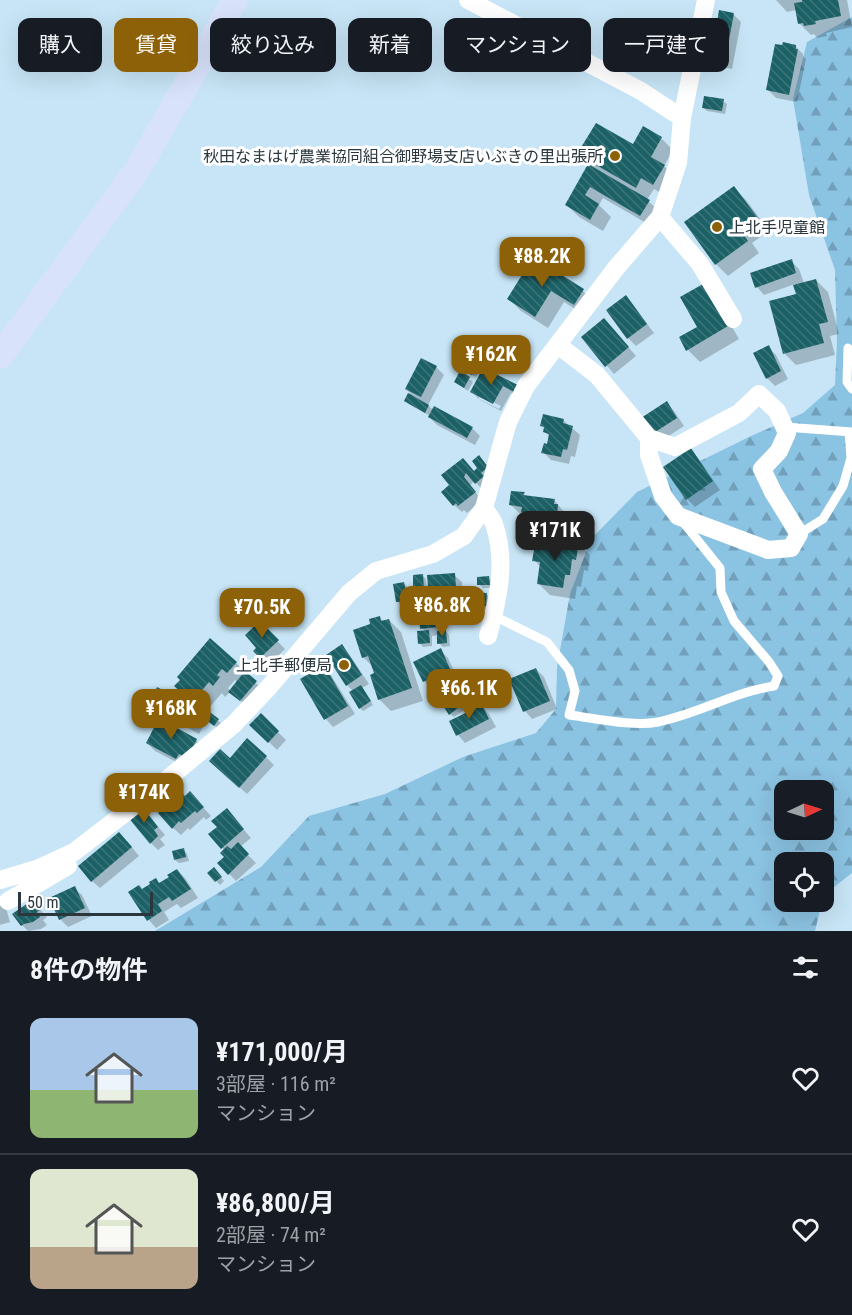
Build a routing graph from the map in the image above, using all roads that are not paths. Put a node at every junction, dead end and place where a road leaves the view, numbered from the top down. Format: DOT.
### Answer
graph roads {
  1 [pos="235,0"];
  2 [pos="468,0"];
  3 [pos="706,0"];
  4 [pos="682,118"];
  5 [pos="660,217"];
  6 [pos="733,319"];
  7 [pos="558,345"];
  8 [pos="848,348"];
  9 [pos="0,356"];
  10 [pos="852,389"];
  11 [pos="785,427"];
  12 [pos="850,432"];
  13 [pos="649,438"];
  14 [pos="484,508"];
  15 [pos="678,516"];
  16 [pos="799,534"];
  17 [pos="494,616"];
  18 [pos="488,636"];
  19 [pos="69,854"];
  20 [pos="0,880"];
  21 [pos="8,901"];
  1 -- 9 [label="street"];
  2 -- 4 [label="street"];
  3 -- 4 [label="street"];
  4 -- 5 [label="street"];
  5 -- 6 [label="street"];
  5 -- 7 [label="street"];
  7 -- 13 [label="street"];
  7 -- 14 [label="street"];
  8 -- 10 [label="lane"];
  11 -- 12 [label="lane"];
  11 -- 13 [label="street"];
  11 -- 16 [label="street"];
  12 -- 16 [label="lane"];
  13 -- 15 [label="street"];
  14 -- 17 [label="street"];
  14 -- 19 [label="street"];
  15 -- 16 [label="street"];
  15 -- 17 [label="lane"];
  17 -- 18 [label="street"];
  19 -- 20 [label="street"];
  19 -- 21 [label="street"];
}
